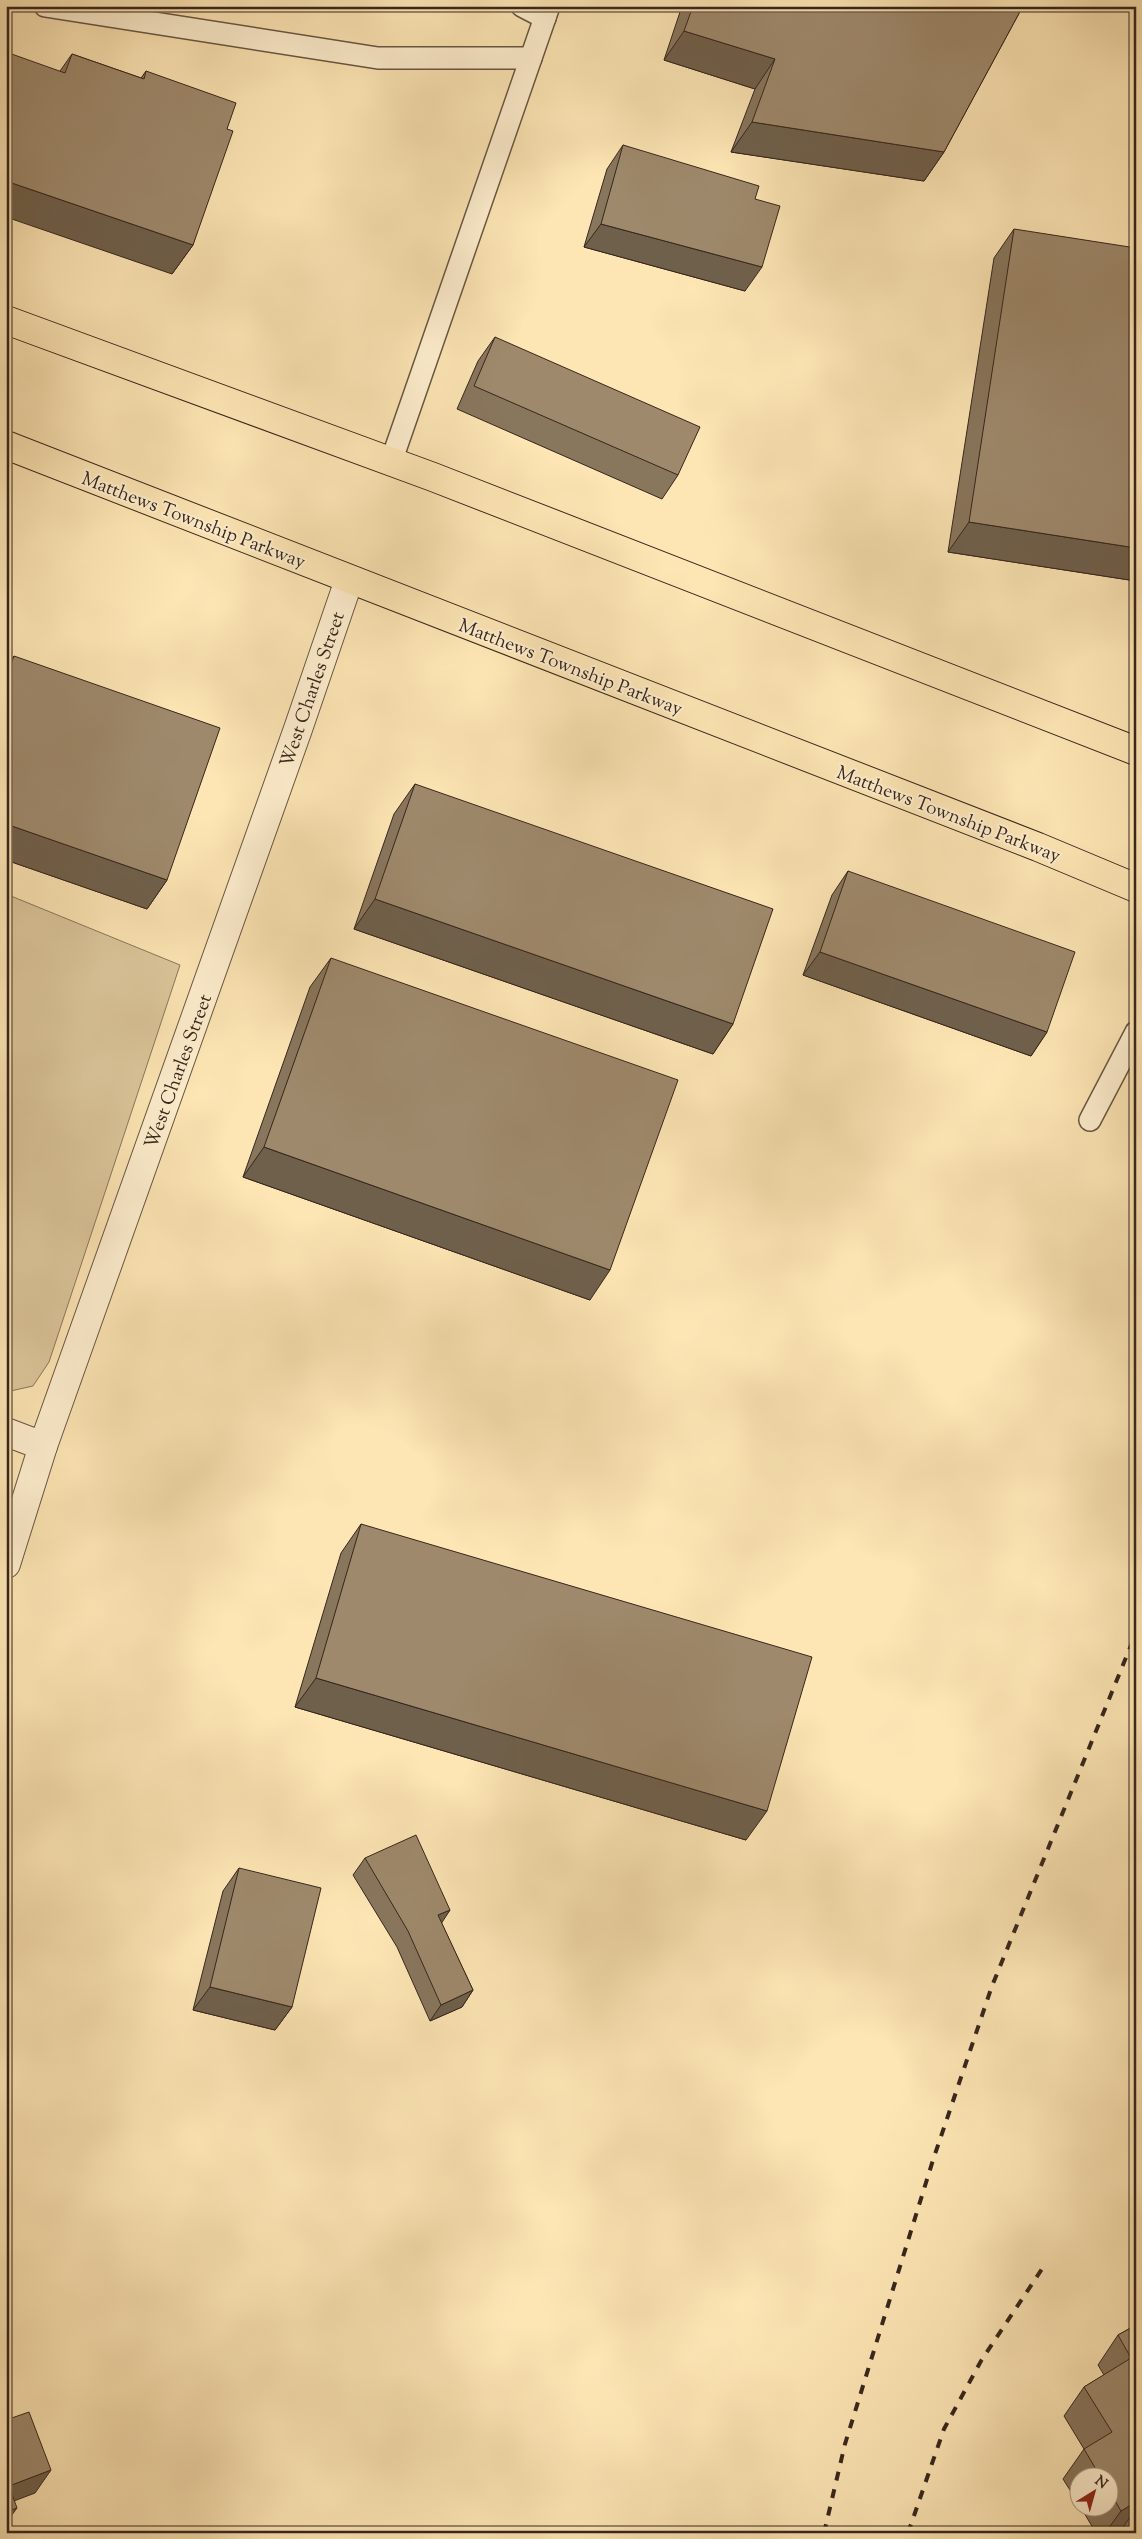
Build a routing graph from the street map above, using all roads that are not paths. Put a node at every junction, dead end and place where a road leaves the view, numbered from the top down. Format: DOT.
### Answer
graph roads {
  1 [pos="46,6"];
  2 [pos="522,6"];
  3 [pos="100,11"];
  4 [pos="547,12"];
  5 [pos="531,58"];
  6 [pos="6,320"];
  7 [pos="6,445"];
  8 [pos="390,462"];
  9 [pos="349,580"];
  10 [pos="1136,751"];
  11 [pos="1136,888"];
  12 [pos="1136,1032"];
  13 [pos="1090,1120"];
  14 [pos="6,1432"];
  15 [pos="43,1446"];
  16 [pos="6,1564"];
  1 -- 3 [label="lane"];
  2 -- 4 [label="lane"];
  3 -- 5 [label="lane"];
  4 -- 5 [label="lane"];
  5 -- 8 [label="lane"];
  6 -- 8 [label="main road"];
  7 -- 9 [label="main road, Matthews Township Parkway"];
  8 -- 10 [label="main road"];
  9 -- 11 [label="main road, Matthews Township Parkway"];
  9 -- 15 [label="street, West Charles Street"];
  12 -- 13 [label="lane"];
  14 -- 15 [label="street"];
  15 -- 16 [label="street, West Charles Street"];
}
